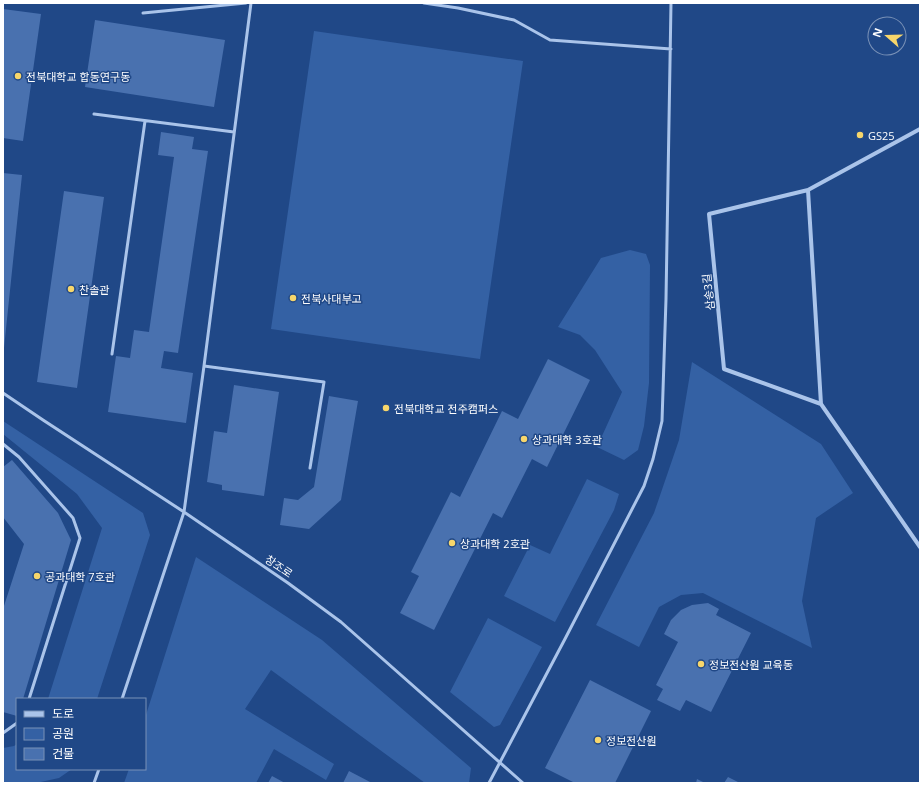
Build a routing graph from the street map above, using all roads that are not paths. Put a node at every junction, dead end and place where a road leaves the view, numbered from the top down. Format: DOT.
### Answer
graph roads {
  1 [pos="246,3"];
  2 [pos="251,3"];
  3 [pos="424,3"];
  4 [pos="671,3"];
  5 [pos="143,13"];
  6 [pos="671,49"];
  7 [pos="94,114"];
  8 [pos="145,121"];
  9 [pos="920,128"];
  10 [pos="234,132"];
  11 [pos="808,190"];
  12 [pos="112,354"];
  13 [pos="204,366"];
  14 [pos="3,393"];
  15 [pos="821,404"];
  16 [pos="3,444"];
  17 [pos="310,468"];
  18 [pos="184,512"];
  19 [pos="920,547"];
  20 [pos="29,698"];
  21 [pos="122,698"];
  22 [pos="16,724"];
  23 [pos="3,733"];
  24 [pos="500,762"];
  25 [pos="99,770"];
  26 [pos="94,783"];
  27 [pos="489,783"];
  28 [pos="523,783"];
  1 -- 5 [label="lane"];
  2 -- 10 [label="lane"];
  3 -- 6 [label="lane"];
  4 -- 6 [label="lane"];
  6 -- 24 [label="lane"];
  7 -- 8 [label="lane"];
  8 -- 10 [label="lane"];
  8 -- 12 [label="lane"];
  9 -- 11 [label="street, 삼송3길"];
  10 -- 13 [label="lane"];
  11 -- 15 [label="street"];
  11 -- 15 [label="street, 삼송3길"];
  13 -- 17 [label="lane"];
  13 -- 18 [label="lane"];
  14 -- 18 [label="lane, 창조로"];
  15 -- 19 [label="street"];
  16 -- 20 [label="lane"];
  18 -- 21 [label="lane"];
  18 -- 24 [label="lane, 창조로"];
  22 -- 23 [label="lane"];
  24 -- 27 [label="lane"];
  24 -- 28 [label="lane, 창조로"];
  25 -- 26 [label="lane"];
}
